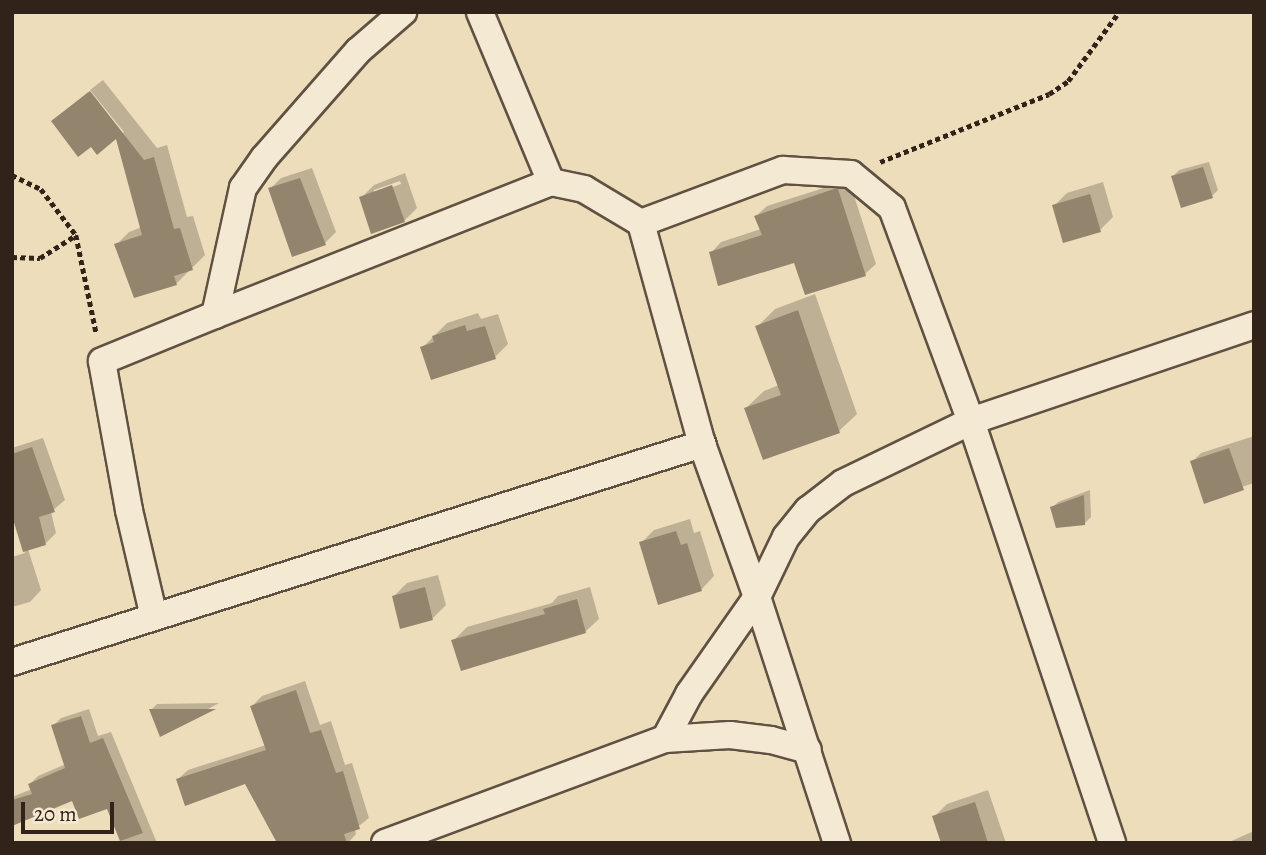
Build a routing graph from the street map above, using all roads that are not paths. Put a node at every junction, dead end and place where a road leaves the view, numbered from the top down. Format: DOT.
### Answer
graph roads {
  1 [pos="403,12"];
  2 [pos="480,12"];
  3 [pos="551,182"];
  4 [pos="641,223"];
  5 [pos="215,315"];
  6 [pos="1254,325"];
  7 [pos="971,421"];
  8 [pos="702,444"];
  9 [pos="757,597"];
  10 [pos="154,617"];
  11 [pos="12,662"];
  12 [pos="665,739"];
  13 [pos="808,750"];
  14 [pos="386,843"];
  15 [pos="838,843"];
  16 [pos="1111,843"];
  1 -- 5 [label="street"];
  2 -- 3 [label="street"];
  3 -- 4 [label="street"];
  3 -- 5 [label="street"];
  4 -- 7 [label="street"];
  4 -- 8 [label="street"];
  5 -- 10 [label="street"];
  6 -- 7 [label="street"];
  7 -- 9 [label="street"];
  7 -- 16 [label="street"];
  8 -- 9 [label="street"];
  8 -- 10 [label="street"];
  9 -- 12 [label="street"];
  9 -- 13 [label="street"];
  10 -- 11 [label="street"];
  12 -- 13 [label="street"];
  12 -- 14 [label="street"];
  13 -- 15 [label="street"];
}
